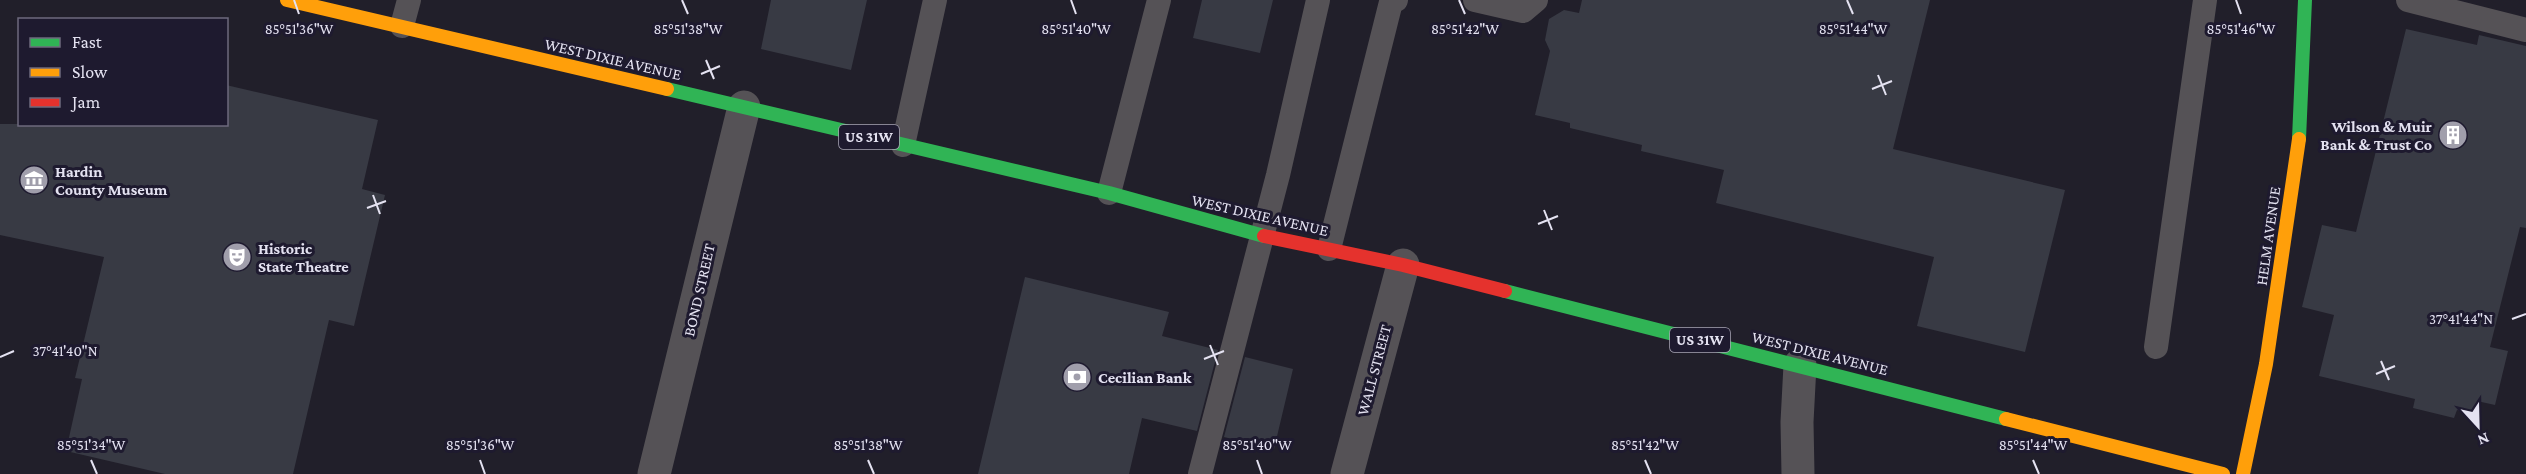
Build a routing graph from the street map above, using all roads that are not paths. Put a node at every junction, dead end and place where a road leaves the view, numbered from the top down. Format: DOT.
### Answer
graph roads {
  1 [pos="287,0"];
  2 [pos="409,0"];
  3 [pos="935,0"];
  4 [pos="1158,0"];
  5 [pos="1318,0"];
  6 [pos="1396,0"];
  7 [pos="1475,0"];
  8 [pos="1536,0"];
  9 [pos="2205,0"];
  10 [pos="2305,0"];
  11 [pos="2408,0"];
  12 [pos="402,26"];
  13 [pos="2526,30"];
  14 [pos="744,107"];
  15 [pos="903,145"];
  16 [pos="1109,193"];
  17 [pos="1262,236"];
  18 [pos="1329,249"];
  19 [pos="1403,265"];
  20 [pos="2156,347"];
  21 [pos="1800,365"];
  22 [pos="654,474"];
  23 [pos="1200,474"];
  24 [pos="1347,474"];
  25 [pos="1798,474"];
  26 [pos="2223,474"];
  27 [pos="2243,474"];
  1 -- 12 [label="main road, WEST DIXIE AVENUE / US 31W"];
  2 -- 12 [label="lane"];
  3 -- 15 [label="lane"];
  4 -- 16 [label="lane"];
  5 -- 17 [label="lane"];
  6 -- 18 [label="lane"];
  7 -- 8 [label="lane"];
  9 -- 20 [label="lane"];
  10 -- 27 [label="main road, HELM AVENUE"];
  11 -- 13 [label="lane"];
  12 -- 14 [label="main road, WEST DIXIE AVENUE / US 31W"];
  14 -- 15 [label="main road, WEST DIXIE AVENUE / US 31W"];
  14 -- 22 [label="street, BOND STREET"];
  15 -- 16 [label="main road, WEST DIXIE AVENUE / US 31W"];
  16 -- 17 [label="main road, WEST DIXIE AVENUE / US 31W"];
  17 -- 18 [label="main road, WEST DIXIE AVENUE / US 31W"];
  17 -- 23 [label="lane"];
  18 -- 19 [label="main road, WEST DIXIE AVENUE / US 31W"];
  19 -- 21 [label="main road, WEST DIXIE AVENUE / US 31W"];
  19 -- 24 [label="street, WALL STREET"];
  21 -- 25 [label="street"];
  21 -- 26 [label="main road, WEST DIXIE AVENUE / US 31W"];
}
